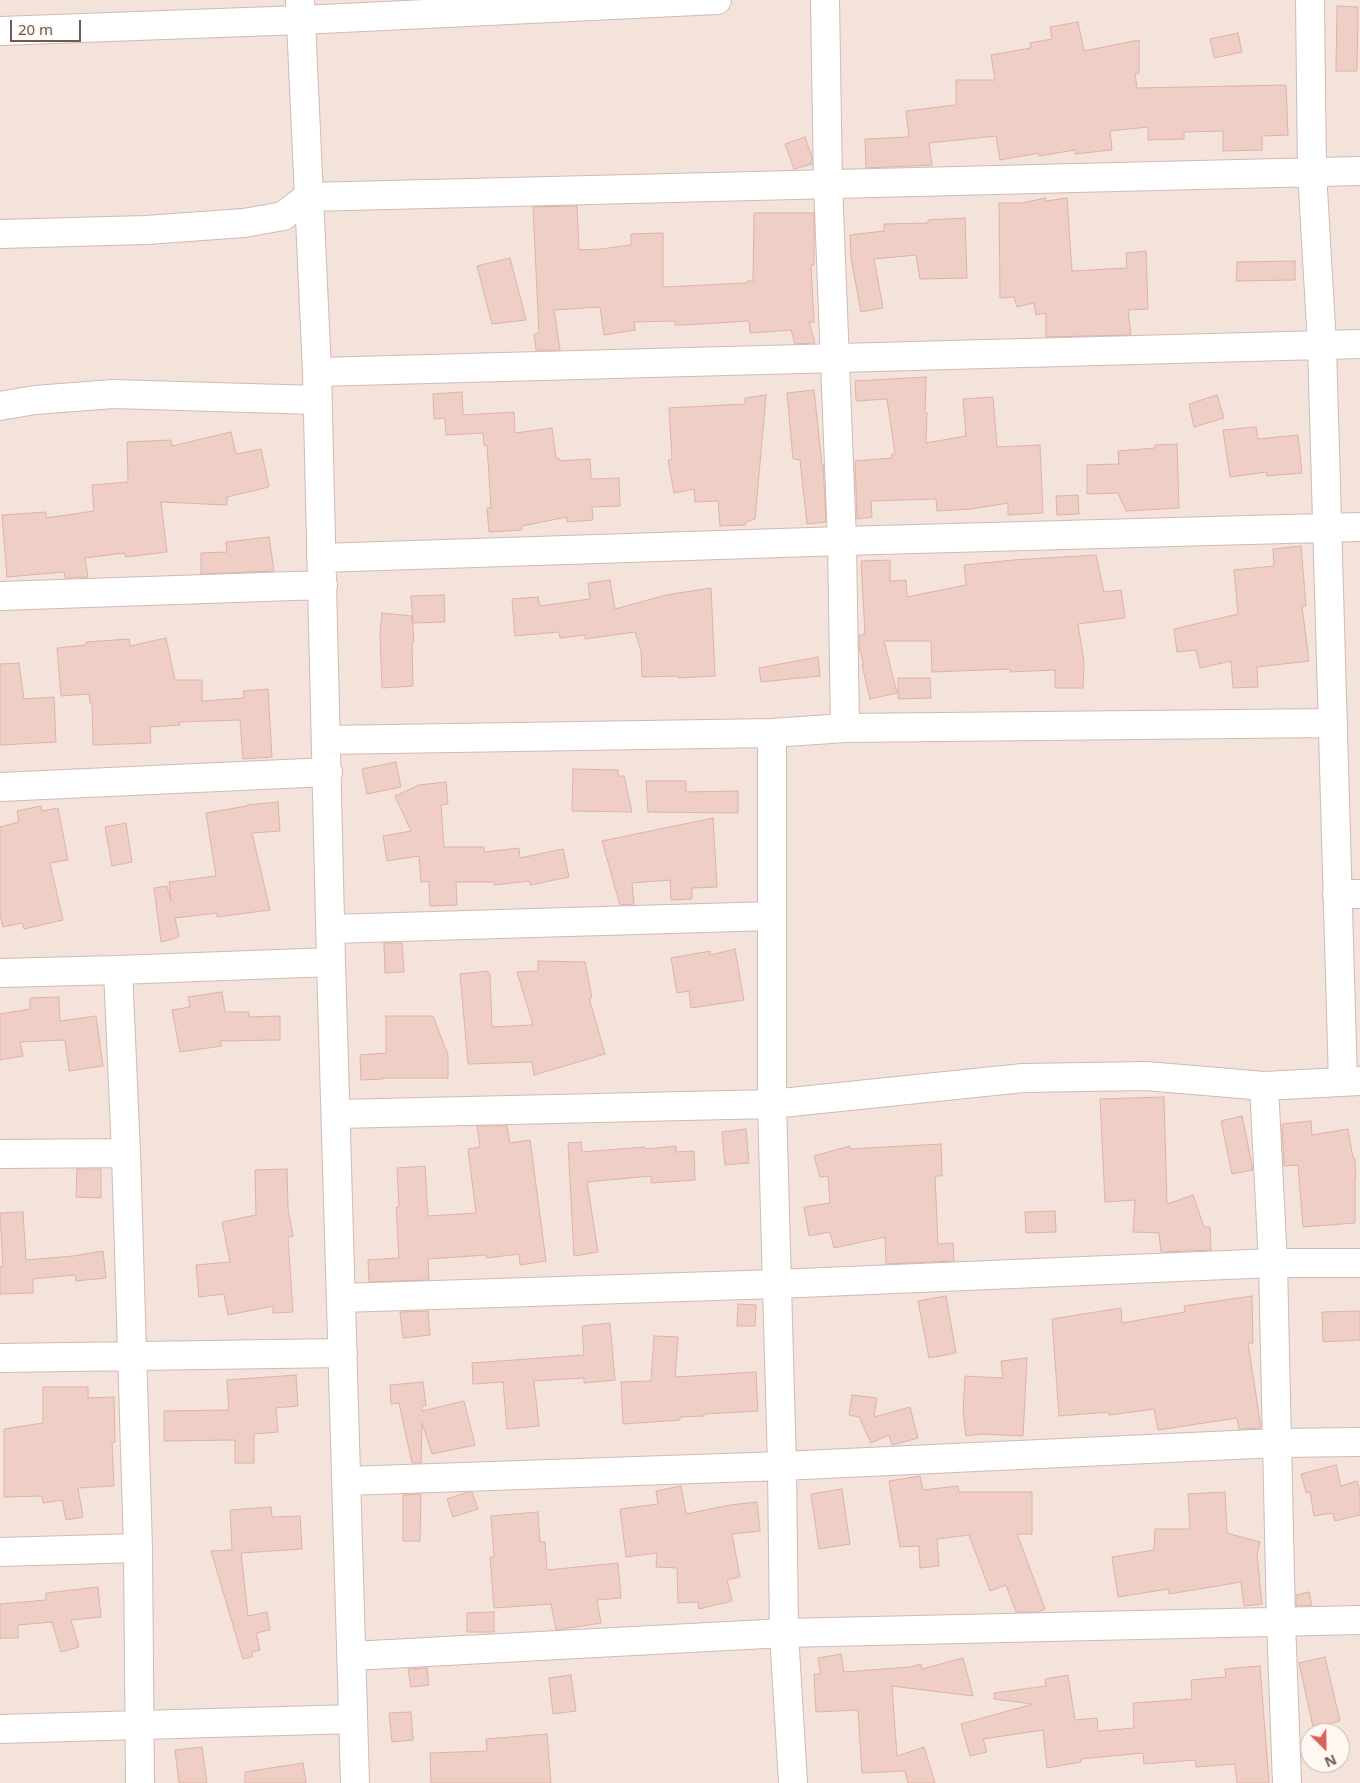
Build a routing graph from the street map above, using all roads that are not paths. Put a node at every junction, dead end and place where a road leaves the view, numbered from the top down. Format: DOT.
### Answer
graph roads {
  1 [pos="717,0"];
  2 [pos="825,0"];
  3 [pos="1310,0"];
  4 [pos="301,10"];
  5 [pos="0,31"];
  6 [pos="1360,170"];
  7 [pos="1312,172"];
  8 [pos="828,184"];
  9 [pos="308,197"];
  10 [pos="0,234"];
  11 [pos="1360,344"];
  12 [pos="1322,345"];
  13 [pos="834,358"];
  14 [pos="317,372"];
  15 [pos="317,400"];
  16 [pos="0,406"];
  17 [pos="1360,527"];
  18 [pos="1326,528"];
  19 [pos="842,541"];
  20 [pos="322,572"];
  21 [pos="0,596"];
  22 [pos="1333,723"];
  23 [pos="845,728"];
  24 [pos="772,733"];
  25 [pos="326,740"];
  26 [pos="328,772"];
  27 [pos="0,787"];
  28 [pos="1349,894"];
  29 [pos="772,916"];
  30 [pos="332,929"];
  31 [pos="331,962"];
  32 [pos="118,970"];
  33 [pos="0,973"];
  34 [pos="1351,1081"];
  35 [pos="1264,1086"];
  36 [pos="772,1104"];
  37 [pos="337,1114"];
  38 [pos="126,1153"];
  39 [pos="0,1154"];
  40 [pos="1273,1263"];
  41 [pos="1360,1263"];
  42 [pos="777,1284"];
  43 [pos="342,1298"];
  44 [pos="343,1353"];
  45 [pos="131,1356"];
  46 [pos="0,1358"];
  47 [pos="1360,1442"];
  48 [pos="1277,1443"];
  49 [pos="782,1466"];
  50 [pos="347,1481"];
  51 [pos="138,1548"];
  52 [pos="0,1552"];
  53 [pos="1360,1620"];
  54 [pos="1281,1621"];
  55 [pos="784,1634"];
  56 [pos="352,1656"];
  57 [pos="354,1719"];
  58 [pos="140,1726"];
  59 [pos="0,1729"];
  60 [pos="140,1783"];
  61 [pos="355,1783"];
  62 [pos="793,1783"];
  63 [pos="1287,1783"];
  1 -- 4 [label="street"];
  2 -- 8 [label="street"];
  3 -- 7 [label="street"];
  4 -- 5 [label="street"];
  4 -- 9 [label="street"];
  6 -- 7 [label="street"];
  7 -- 8 [label="street"];
  7 -- 12 [label="street"];
  8 -- 9 [label="street"];
  8 -- 13 [label="street"];
  9 -- 10 [label="street"];
  9 -- 14 [label="street"];
  11 -- 12 [label="street"];
  12 -- 13 [label="street"];
  12 -- 18 [label="street"];
  13 -- 14 [label="street"];
  13 -- 19 [label="street"];
  14 -- 15 [label="street"];
  15 -- 16 [label="street"];
  15 -- 20 [label="street"];
  17 -- 18 [label="street"];
  18 -- 19 [label="street"];
  18 -- 22 [label="street"];
  19 -- 20 [label="street"];
  19 -- 23 [label="street"];
  20 -- 21 [label="street"];
  20 -- 25 [label="street"];
  22 -- 23 [label="street"];
  22 -- 28 [label="street"];
  23 -- 24 [label="street"];
  24 -- 25 [label="street"];
  24 -- 29 [label="street"];
  25 -- 26 [label="street"];
  26 -- 27 [label="street"];
  26 -- 30 [label="street"];
  28 -- 34 [label="street"];
  29 -- 30 [label="street"];
  29 -- 36 [label="street"];
  30 -- 31 [label="street"];
  31 -- 32 [label="street"];
  31 -- 37 [label="street"];
  32 -- 33 [label="street"];
  32 -- 38 [label="street"];
  34 -- 35 [label="street"];
  35 -- 36 [label="street"];
  35 -- 40 [label="street"];
  36 -- 37 [label="street"];
  36 -- 42 [label="street"];
  37 -- 43 [label="street"];
  38 -- 39 [label="street"];
  38 -- 45 [label="street"];
  40 -- 41 [label="street"];
  40 -- 42 [label="street"];
  40 -- 48 [label="street"];
  42 -- 43 [label="street"];
  42 -- 49 [label="street"];
  43 -- 44 [label="street"];
  44 -- 45 [label="street"];
  44 -- 50 [label="street"];
  45 -- 46 [label="street"];
  45 -- 51 [label="street"];
  47 -- 48 [label="street"];
  48 -- 49 [label="street"];
  48 -- 54 [label="street"];
  49 -- 50 [label="street"];
  49 -- 55 [label="street"];
  50 -- 56 [label="street"];
  51 -- 52 [label="street"];
  51 -- 58 [label="street"];
  53 -- 54 [label="street"];
  54 -- 55 [label="street"];
  54 -- 63 [label="street"];
  55 -- 56 [label="street"];
  55 -- 62 [label="street"];
  56 -- 57 [label="street"];
  57 -- 58 [label="street"];
  57 -- 61 [label="street"];
  58 -- 59 [label="street"];
  58 -- 60 [label="street"];
}
